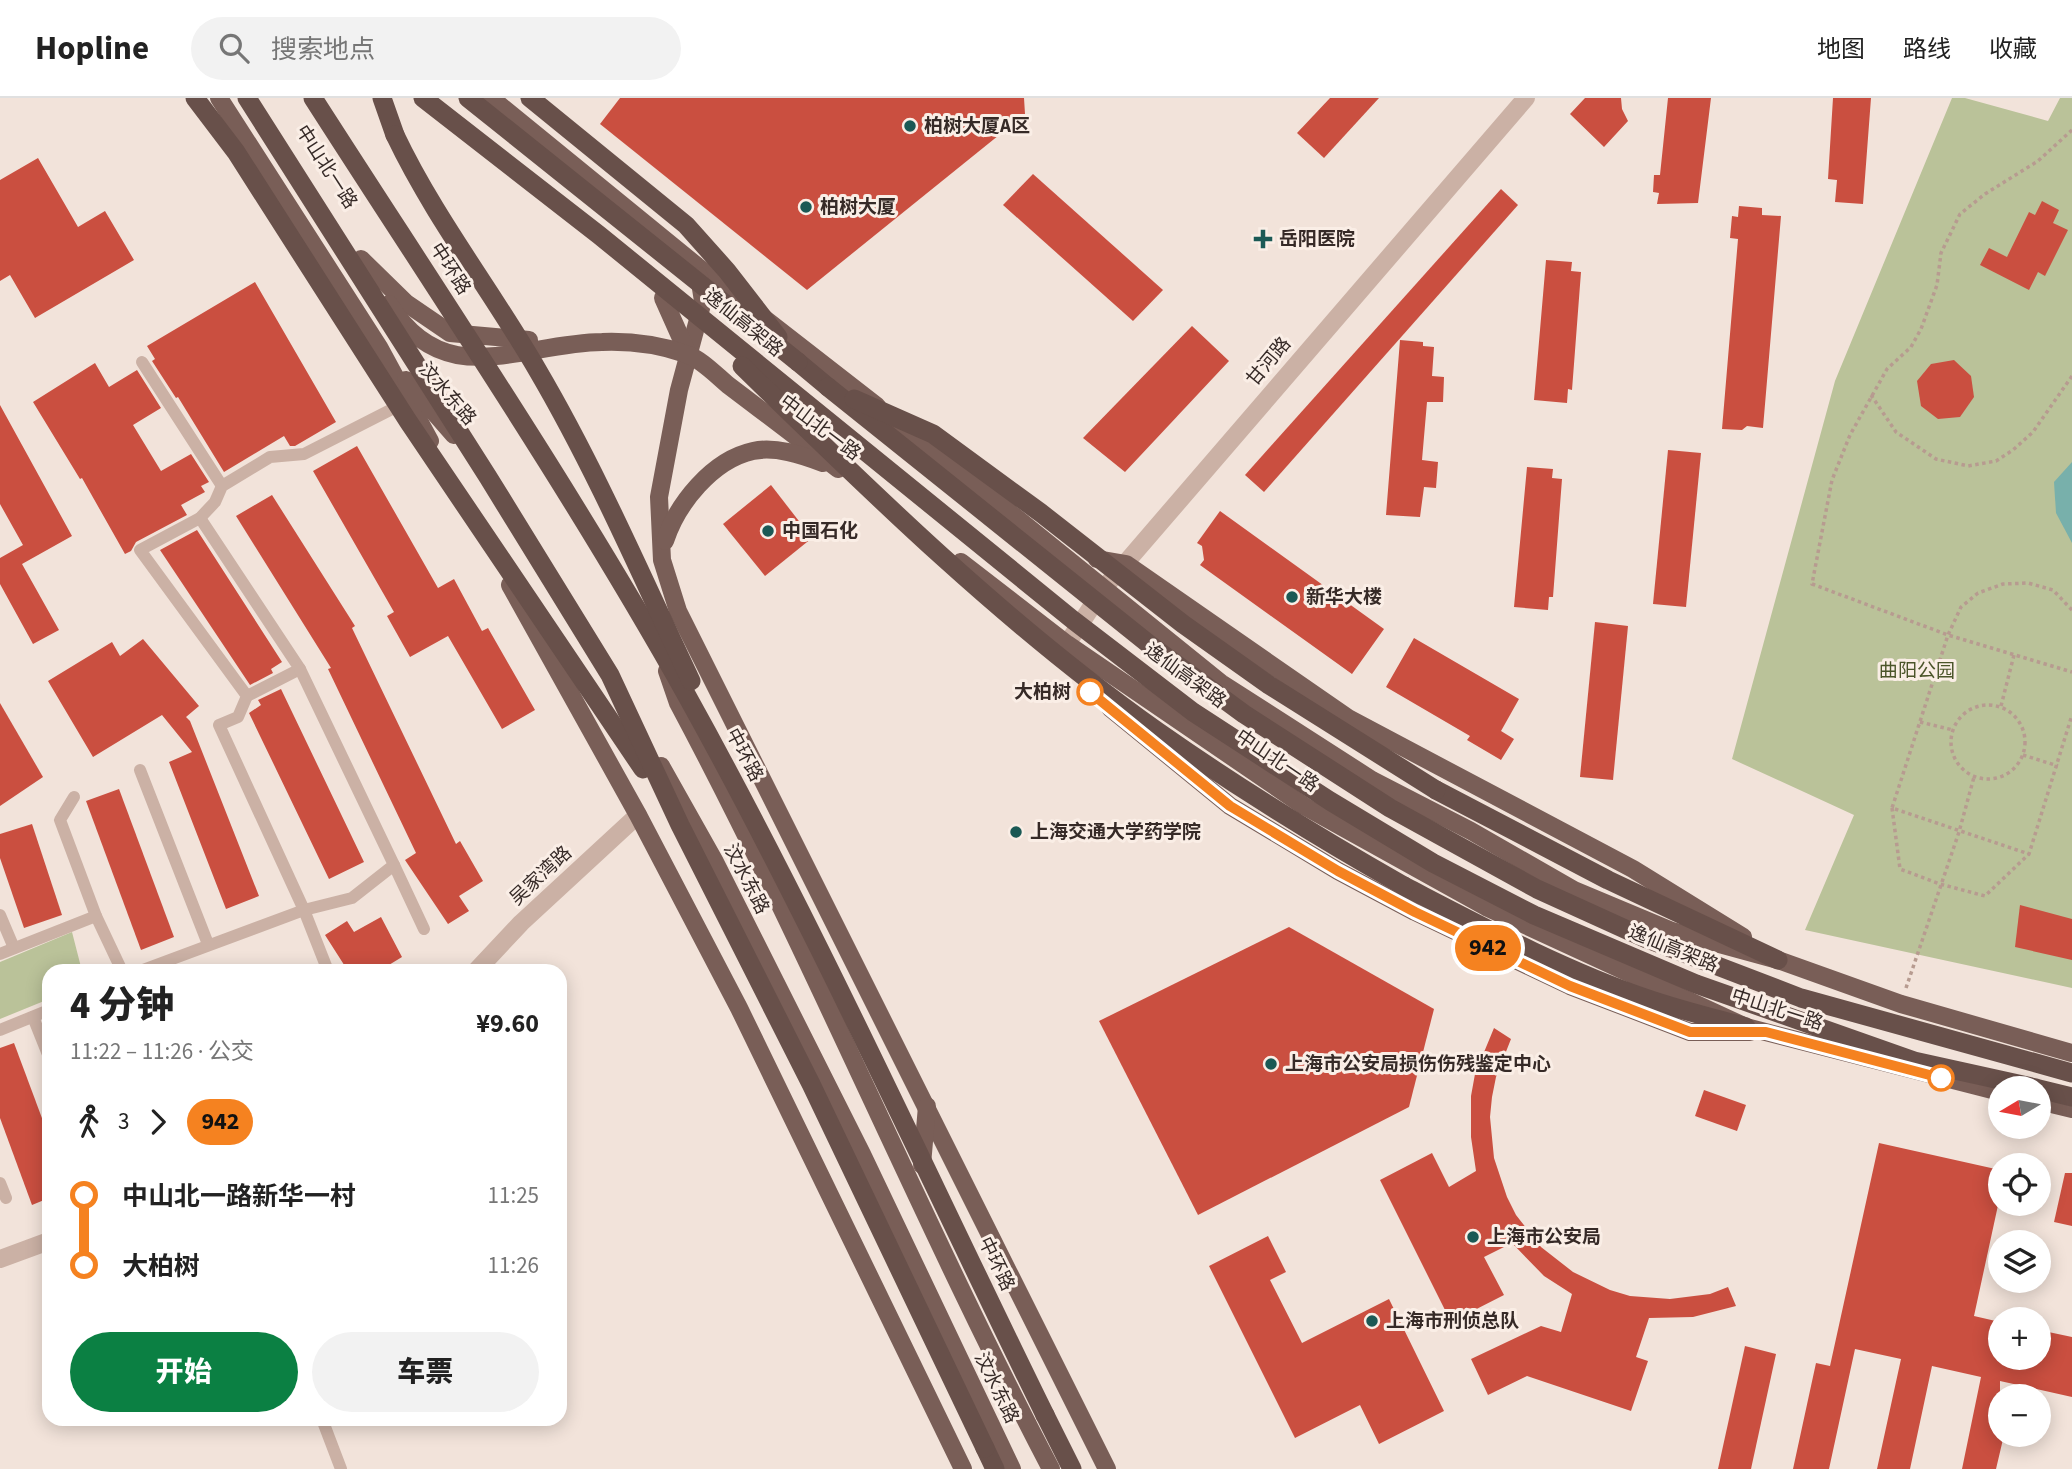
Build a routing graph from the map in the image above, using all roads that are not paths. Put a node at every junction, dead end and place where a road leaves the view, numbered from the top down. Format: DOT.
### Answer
graph roads {
  1 [pos="195,98"];
  2 [pos="219,98"];
  3 [pos="247,98"];
  4 [pos="257,98"];
  5 [pos="313,98"];
  6 [pos="382,98"];
  7 [pos="415,98"];
  8 [pos="423,98"];
  9 [pos="468,98"];
  10 [pos="491,98"];
  11 [pos="530,98"];
  12 [pos="1526,98"];
  13 [pos="299,222"];
  14 [pos="361,259"];
  15 [pos="697,266"];
  16 [pos="654,280"];
  17 [pos="663,298"];
  18 [pos="740,299"];
  19 [pos="703,301"];
  20 [pos="601,341"];
  21 [pos="421,342"];
  22 [pos="379,347"];
  23 [pos="688,354"];
  24 [pos="142,362"];
  25 [pos="798,362"];
  26 [pos="828,387"];
  27 [pos="408,400"];
  28 [pos="837,468"];
  29 [pos="222,486"];
  30 [pos="200,518"];
  31 [pos="1059,552"];
  32 [pos="661,556"];
  33 [pos="1126,564"];
  34 [pos="1104,588"];
  35 [pos="1014,603"];
  36 [pos="1067,644"];
  37 [pos="1054,662"];
  38 [pos="300,669"];
  39 [pos="247,696"];
  40 [pos="140,770"];
  41 [pos="74,797"];
  42 [pos="638,815"];
  43 [pos="680,825"];
  44 [pos="773,856"];
  45 [pos="394,865"];
  46 [pos="304,910"];
  47 [pos="0,915"];
  48 [pos="96,916"];
  49 [pos="424,929"];
  50 [pos="208,944"];
  51 [pos="14,948"];
  52 [pos="0,954"];
  53 [pos="1778,960"];
  54 [pos="119,964"];
  55 [pos="158,964"];
  56 [pos="325,964"];
  57 [pos="483,964"];
  58 [pos="42,1013"];
  59 [pos="33,1017"];
  60 [pos="1746,1027"];
  61 [pos="0,1030"];
  62 [pos="1766,1032"];
  63 [pos="42,1040"];
  64 [pos="2072,1053"];
  65 [pos="2072,1073"];
  66 [pos="1988,1078"];
  67 [pos="1988,1089"];
  68 [pos="2051,1092"];
  69 [pos="2072,1097"];
  70 [pos="2051,1104"];
  71 [pos="927,1106"];
  72 [pos="2072,1109"];
  73 [pos="0,1183"];
  74 [pos="6,1198"];
  75 [pos="919,1200"];
  76 [pos="42,1244"];
  77 [pos="0,1259"];
  78 [pos="325,1426"];
  79 [pos="341,1469"];
  80 [pos="963,1469"];
  81 [pos="995,1469"];
  82 [pos="1012,1469"];
  83 [pos="1051,1469"];
  84 [pos="1072,1469"];
  85 [pos="1107,1469"];
  1 -- 43 [label="highway, bridge"];
  2 -- 13 [label="main road, 汶水东路"];
  3 -- 43 [label="highway, bridge"];
  4 -- 14 [label="main road, 中山北一路"];
  5 -- 44 [label="highway, 中环路, bridge"];
  6 -- 44 [label="highway, bridge"];
  7 -- 17 [label="main road"];
  8 -- 16 [label="highway, 逸仙高架路, bridge"];
  9 -- 25 [label="highway, 逸仙高架路, bridge"];
  10 -- 15 [label="main road, 中山北一路"];
  11 -- 25 [label="highway, bridge"];
  12 -- 33 [label="street, 甘河路"];
  13 -- 21 [label="main road"];
  13 -- 22 [label="main road, 汶水东路"];
  14 -- 20 [label="main road, 中山北一路"];
  14 -- 21 [label="main road, 中山北一路"];
  15 -- 18 [label="main road, 中山北一路"];
  15 -- 19 [label="main road, 汶水东路"];
  16 -- 60 [label="highway, bridge"];
  16 -- 66 [label="highway, 逸仙高架路, bridge"];
  17 -- 19 [label="main road"];
  17 -- 23 [label="main road"];
  18 -- 19 [label="main road"];
  18 -- 31 [label="main road, 中山北一路"];
  19 -- 23 [label="main road, 汶水东路"];
  20 -- 21 [label="main road, 中山北一路"];
  20 -- 23 [label="main road, 中山北一路"];
  22 -- 27 [label="main road, 汶水东路"];
  22 -- 82 [label="main road, 汶水东路"];
  23 -- 28 [label="main road, 中山北一路"];
  23 -- 32 [label="main road, 汶水东路"];
  24 -- 29 [label="lane"];
  25 -- 26 [label="highway, 逸仙高架路"];
  26 -- 53 [label="highway, bridge"];
  26 -- 65 [label="highway, 逸仙高架路, bridge"];
  27 -- 29 [label="lane"];
  27 -- 42 [label="main road, 汶水东路"];
  28 -- 32 [label="main road"];
  28 -- 35 [label="main road, 中山北一路"];
  29 -- 30 [label="lane"];
  30 -- 38 [label="lane"];
  30 -- 39 [label="lane"];
  31 -- 33 [label="main road"];
  31 -- 34 [label="main road, 中山北一路"];
  32 -- 71 [label="main road, 汶水东路"];
  32 -- 75 [label="main road, 汶水东路"];
  33 -- 34 [label="street, 甘河路"];
  33 -- 53 [label="main road"];
  34 -- 36 [label="street, 甘河路"];
  34 -- 53 [label="main road, 中山北一路"];
  35 -- 36 [label="main road, 中山北一路"];
  35 -- 37 [label="main road"];
  36 -- 37 [label="street, 甘河路"];
  36 -- 60 [label="main road, 中山北一路"];
  37 -- 62 [label="main road"];
  38 -- 39 [label="lane"];
  38 -- 45 [label="lane"];
  39 -- 46 [label="lane"];
  40 -- 50 [label="lane"];
  41 -- 48 [label="lane"];
  42 -- 57 [label="street, 吴家湾路"];
  42 -- 80 [label="main road, 汶水东路"];
  43 -- 81 [label="highway, bridge"];
  44 -- 84 [label="highway, 中环路, bridge"];
  45 -- 46 [label="lane"];
  45 -- 49 [label="lane"];
  46 -- 50 [label="lane"];
  46 -- 56 [label="lane"];
  47 -- 51 [label="lane"];
  48 -- 51 [label="lane"];
  48 -- 54 [label="lane"];
  50 -- 55 [label="lane"];
  51 -- 52 [label="lane"];
  53 -- 64 [label="main road, 中山北一路"];
  58 -- 59 [label="lane"];
  59 -- 61 [label="lane"];
  59 -- 63 [label="lane"];
  60 -- 62 [label="main road, 中山北一路"];
  62 -- 67 [label="main road, 中山北一路"];
  68 -- 69 [label="highway, 逸仙高架路"];
  70 -- 72 [label="main road"];
  71 -- 75 [label="main road"];
  71 -- 85 [label="main road, 汶水东路"];
  73 -- 74 [label="lane"];
  75 -- 83 [label="main road, 汶水东路"];
  76 -- 77 [label="street"];
  78 -- 79 [label="lane"];
}
